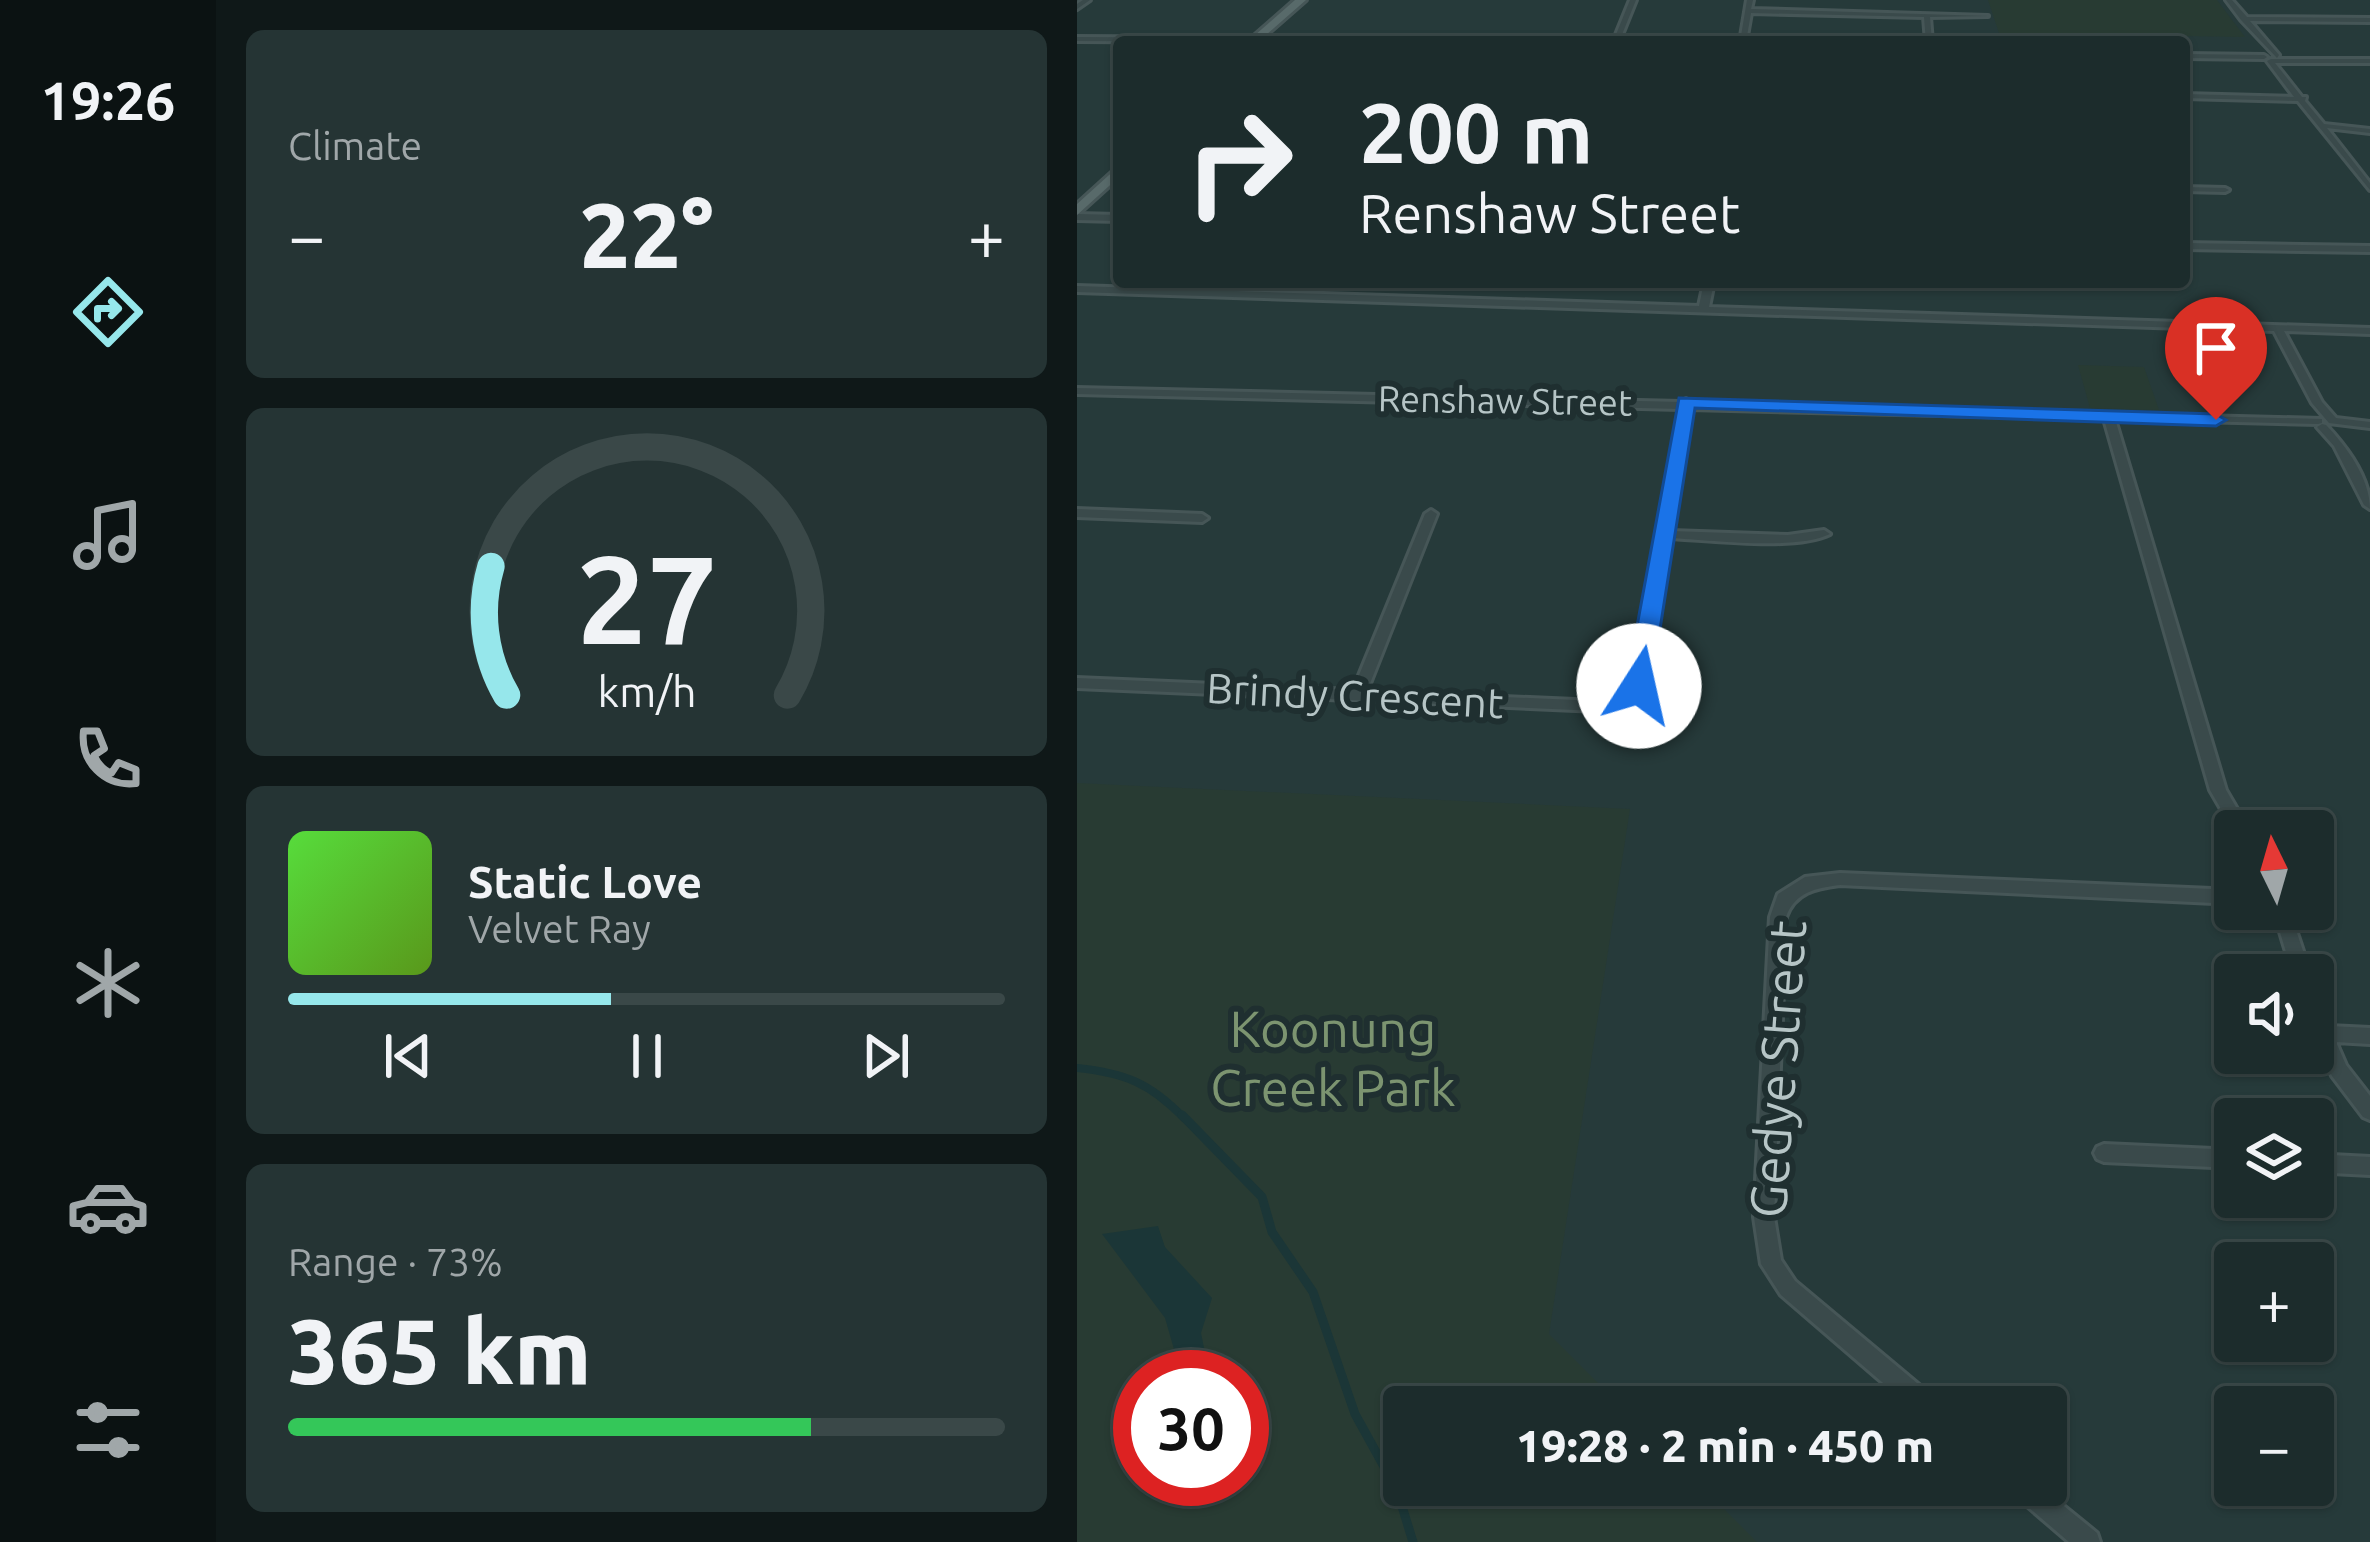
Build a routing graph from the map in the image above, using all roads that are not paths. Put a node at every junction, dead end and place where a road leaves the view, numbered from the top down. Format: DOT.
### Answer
graph roads {
  1 [pos="1087,0"];
  2 [pos="1297,0"];
  3 [pos="1633,0"];
  4 [pos="1750,0"];
  5 [pos="2229,0"];
  6 [pos="1887,1"];
  7 [pos="1077,7"];
  8 [pos="1748,11"];
  9 [pos="1889,14"];
  10 [pos="1927,15"];
  11 [pos="1985,16"];
  12 [pos="2242,18"];
  13 [pos="2370,20"];
  14 [pos="1258,36"];
  15 [pos="1618,36"];
  16 [pos="1744,36"];
  17 [pos="1929,36"];
  18 [pos="1077,39"];
  19 [pos="1113,40"];
  20 [pos="2190,56"];
  21 [pos="2273,58"];
  22 [pos="2370,62"];
  23 [pos="2190,96"];
  24 [pos="2303,98"];
  25 [pos="2324,127"];
  26 [pos="2370,131"];
  27 [pos="1113,176"];
  28 [pos="2370,188"];
  29 [pos="2190,189"];
  30 [pos="2225,190"];
  31 [pos="1077,214"];
  32 [pos="1113,217"];
  33 [pos="2190,246"];
  34 [pos="2370,249"];
  35 [pos="1708,288"];
  36 [pos="1077,289"];
  37 [pos="1704,308"];
  38 [pos="2278,328"];
  39 [pos="2370,331"];
  40 [pos="1077,391"];
  41 [pos="1686,402"];
  42 [pos="2109,416"];
  43 [pos="2328,424"];
  44 [pos="2370,425"];
  45 [pos="2370,505"];
  46 [pos="1077,513"];
  47 [pos="1431,514"];
  48 [pos="1202,518"];
  49 [pos="1665,534"];
  50 [pos="1824,534"];
  51 [pos="1077,682"];
  52 [pos="1358,696"];
  53 [pos="2230,810"];
  54 [pos="2214,896"];
  55 [pos="2334,1035"];
  56 [pos="2370,1036"];
  57 [pos="2334,1054"];
  58 [pos="2370,1111"];
  59 [pos="2104,1153"];
  60 [pos="2214,1158"];
  61 [pos="2334,1164"];
  62 [pos="2370,1166"];
  63 [pos="1903,1386"];
  64 [pos="2046,1506"];
  65 [pos="2088,1542"];
  1 -- 7 [label="street"];
  2 -- 14 [label="main road"];
  3 -- 15 [label="street"];
  4 -- 8 [label="street"];
  5 -- 12 [label="street"];
  6 -- 9 [label="street"];
  8 -- 9 [label="street"];
  8 -- 16 [label="street"];
  9 -- 10 [label="street"];
  10 -- 11 [label="street"];
  10 -- 17 [label="street"];
  12 -- 13 [label="street"];
  12 -- 21 [label="street"];
  18 -- 19 [label="street"];
  20 -- 21 [label="street"];
  21 -- 22 [label="street"];
  21 -- 24 [label="street"];
  23 -- 24 [label="street"];
  24 -- 25 [label="street"];
  25 -- 26 [label="street"];
  25 -- 28 [label="street"];
  27 -- 31 [label="main road"];
  29 -- 30 [label="street"];
  31 -- 32 [label="street"];
  33 -- 34 [label="street"];
  35 -- 37 [label="street"];
  36 -- 37 [label="street"];
  37 -- 38 [label="street"];
  38 -- 39 [label="street"];
  38 -- 43 [label="street"];
  40 -- 41 [label="street, Renshaw Street"];
  41 -- 42 [label="street, Renshaw Street"];
  41 -- 49 [label="street"];
  42 -- 43 [label="street, Renshaw Street"];
  42 -- 53 [label="street"];
  43 -- 44 [label="street, Renshaw Street"];
  43 -- 45 [label="street"];
  46 -- 48 [label="street"];
  47 -- 52 [label="street"];
  49 -- 50 [label="street"];
  49 -- 52 [label="street, Brindy Crescent"];
  51 -- 52 [label="street, Brindy Crescent"];
  54 -- 63 [label="street, Gedye Street"];
  55 -- 56 [label="street"];
  57 -- 58 [label="street"];
  59 -- 60 [label="street"];
  61 -- 62 [label="street"];
  64 -- 65 [label="street"];
}
